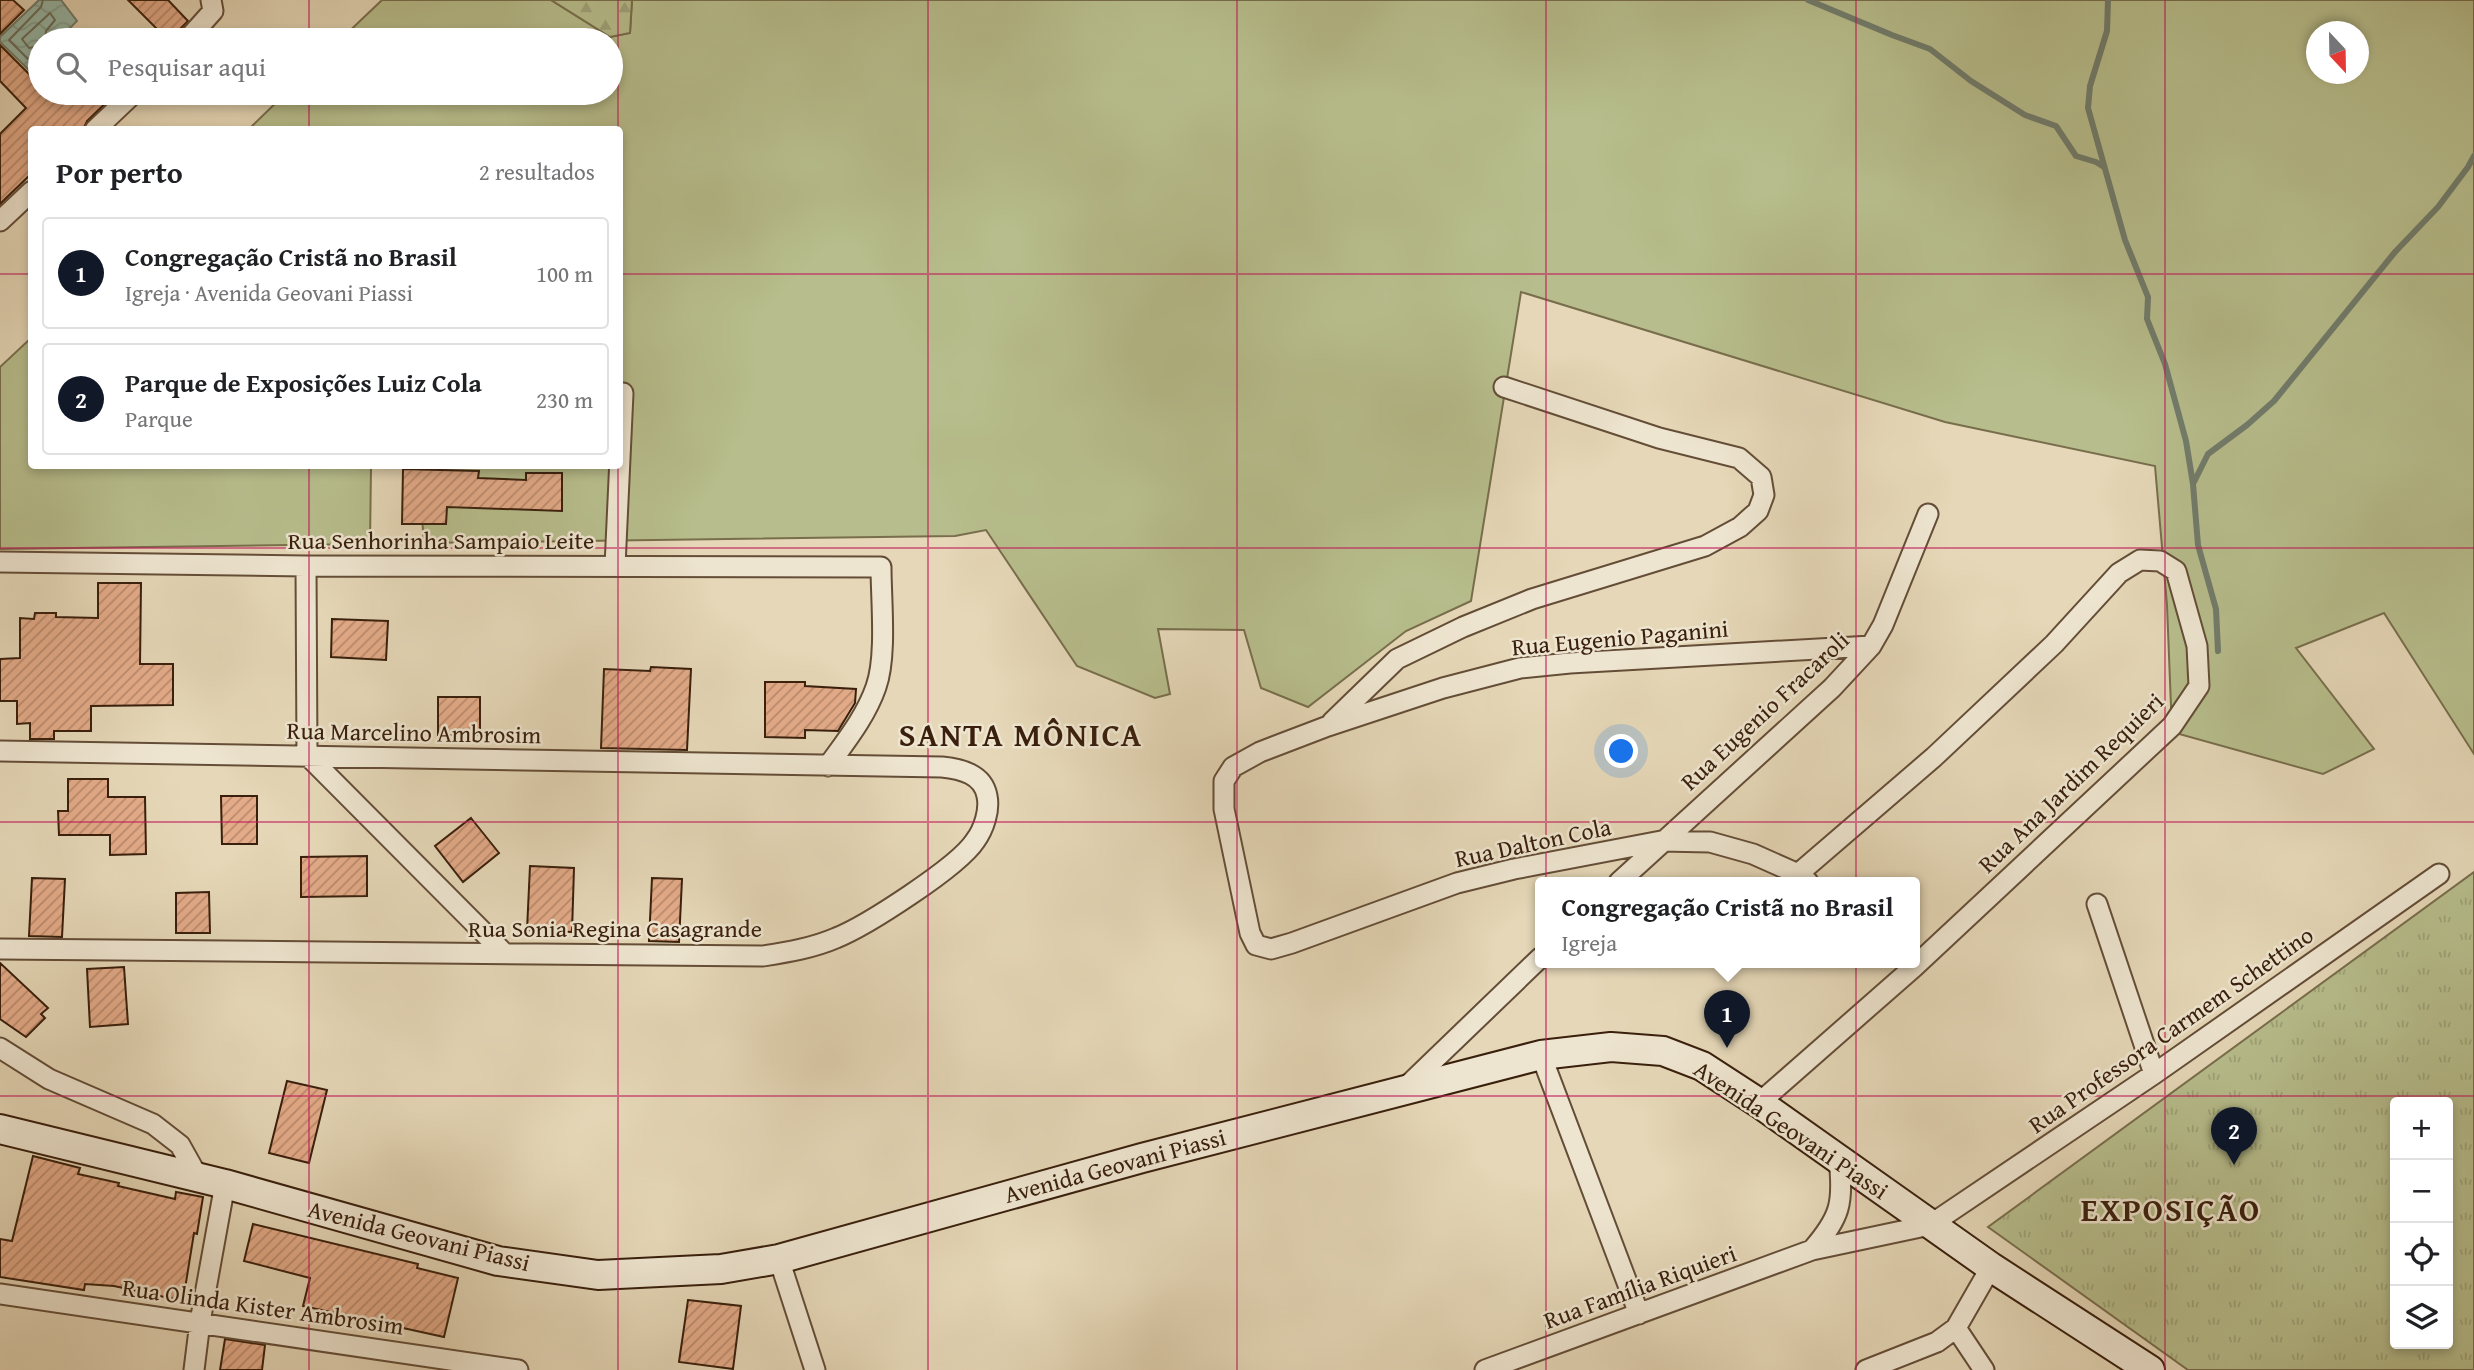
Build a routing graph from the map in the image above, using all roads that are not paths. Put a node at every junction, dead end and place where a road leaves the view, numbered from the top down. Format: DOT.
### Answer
graph roads {
  1 [pos="212,3"];
  2 [pos="198,28"];
  3 [pos="121,105"];
  4 [pos="99,126"];
  5 [pos="28,195"];
  6 [pos="0,221"];
  7 [pos="1504,387"];
  8 [pos="619,469"];
  9 [pos="1928,514"];
  10 [pos="0,562"];
  11 [pos="306,566"];
  12 [pos="615,566"];
  13 [pos="1871,646"];
  14 [pos="1328,726"];
  15 [pos="0,751"];
  16 [pos="307,755"];
  17 [pos="828,766"];
  18 [pos="1661,841"];
  19 [pos="2439,874"];
  20 [pos="1624,877"];
  21 [pos="1801,877"];
  22 [pos="1804,877"];
  23 [pos="2097,904"];
  24 [pos="1271,948"];
  25 [pos="0,949"];
  26 [pos="504,953"];
  27 [pos="1920,956"];
  28 [pos="1535,963"];
  29 [pos="1907,968"];
  30 [pos="0,1048"];
  31 [pos="1541,1055"];
  32 [pos="2154,1074"];
  33 [pos="1403,1090"];
  34 [pos="1759,1103"];
  35 [pos="0,1129"];
  36 [pos="1839,1160"];
  37 [pos="212,1182"];
  38 [pos="1930,1225"];
  39 [pos="1812,1250"];
  40 [pos="779,1259"];
  41 [pos="1990,1267"];
  42 [pos="0,1294"];
  43 [pos="1639,1314"];
  44 [pos="200,1322"];
  45 [pos="1956,1328"];
  46 [pos="194,1370"];
  47 [pos="518,1370"];
  48 [pos="815,1370"];
  49 [pos="1485,1370"];
  50 [pos="1866,1370"];
  51 [pos="1984,1370"];
  52 [pos="2150,1370"];
  1 -- 2 [label="street"];
  3 -- 4 [label="street"];
  5 -- 6 [label="street"];
  7 -- 14 [label="street"];
  8 -- 12 [label="street"];
  9 -- 13 [label="street, Rua Eugenio Fracaroli"];
  10 -- 11 [label="street, Rua Senhorinha Sampaio Leite"];
  11 -- 12 [label="street, Rua Senhorinha Sampaio Leite"];
  11 -- 16 [label="street"];
  12 -- 17 [label="street, Rua Senhorinha Sampaio Leite"];
  13 -- 14 [label="street, Rua Eugenio Paganini"];
  13 -- 18 [label="street, Rua Eugenio Fracaroli"];
  14 -- 24 [label="street, Rua Eugenio Paganini"];
  15 -- 16 [label="street, Rua Marcelino Ambrosim"];
  16 -- 17 [label="street, Rua Marcelino Ambrosim"];
  16 -- 26 [label="street"];
  17 -- 26 [label="street, Rua Sonia Regina Casagrande"];
  18 -- 20 [label="street, Rua Eugenio Fracaroli"];
  18 -- 21 [label="street, Rua Dalton Cola"];
  18 -- 24 [label="street, Rua Dalton Cola"];
  19 -- 32 [label="street, Rua Professora Carmem Schettino"];
  22 -- 27 [label="street, Rua Ana Jardim Requieri"];
  23 -- 32 [label="street"];
  25 -- 26 [label="street, Rua Sonia Regina Casagrande"];
  28 -- 33 [label="street"];
  29 -- 34 [label="street, Rua Ana Jardim Requieri"];
  30 -- 37 [label="street"];
  31 -- 33 [label="main road, Avenida Geovani Piassi"];
  31 -- 34 [label="main road, Avenida Geovani Piassi"];
  31 -- 43 [label="street"];
  32 -- 38 [label="street, Rua Professora Carmem Schettino"];
  33 -- 40 [label="main road, Avenida Geovani Piassi"];
  34 -- 36 [label="main road, Avenida Geovani Piassi"];
  35 -- 37 [label="main road, Avenida Geovani Piassi"];
  36 -- 38 [label="main road, Avenida Geovani Piassi"];
  36 -- 39 [label="street"];
  37 -- 40 [label="main road, Avenida Geovani Piassi"];
  37 -- 44 [label="street"];
  38 -- 39 [label="street, Rua Família Riquieri"];
  38 -- 41 [label="main road, Avenida Geovani Piassi"];
  39 -- 43 [label="street, Rua Família Riquieri"];
  40 -- 48 [label="street"];
  41 -- 45 [label="street"];
  41 -- 52 [label="main road, Avenida Geovani Piassi"];
  42 -- 44 [label="street, Rua Olinda Kister Ambrosim"];
  43 -- 49 [label="street, Rua Família Riquieri"];
  44 -- 46 [label="street"];
  44 -- 47 [label="street, Rua Olinda Kister Ambrosim"];
  45 -- 50 [label="street"];
  45 -- 51 [label="street"];
}
